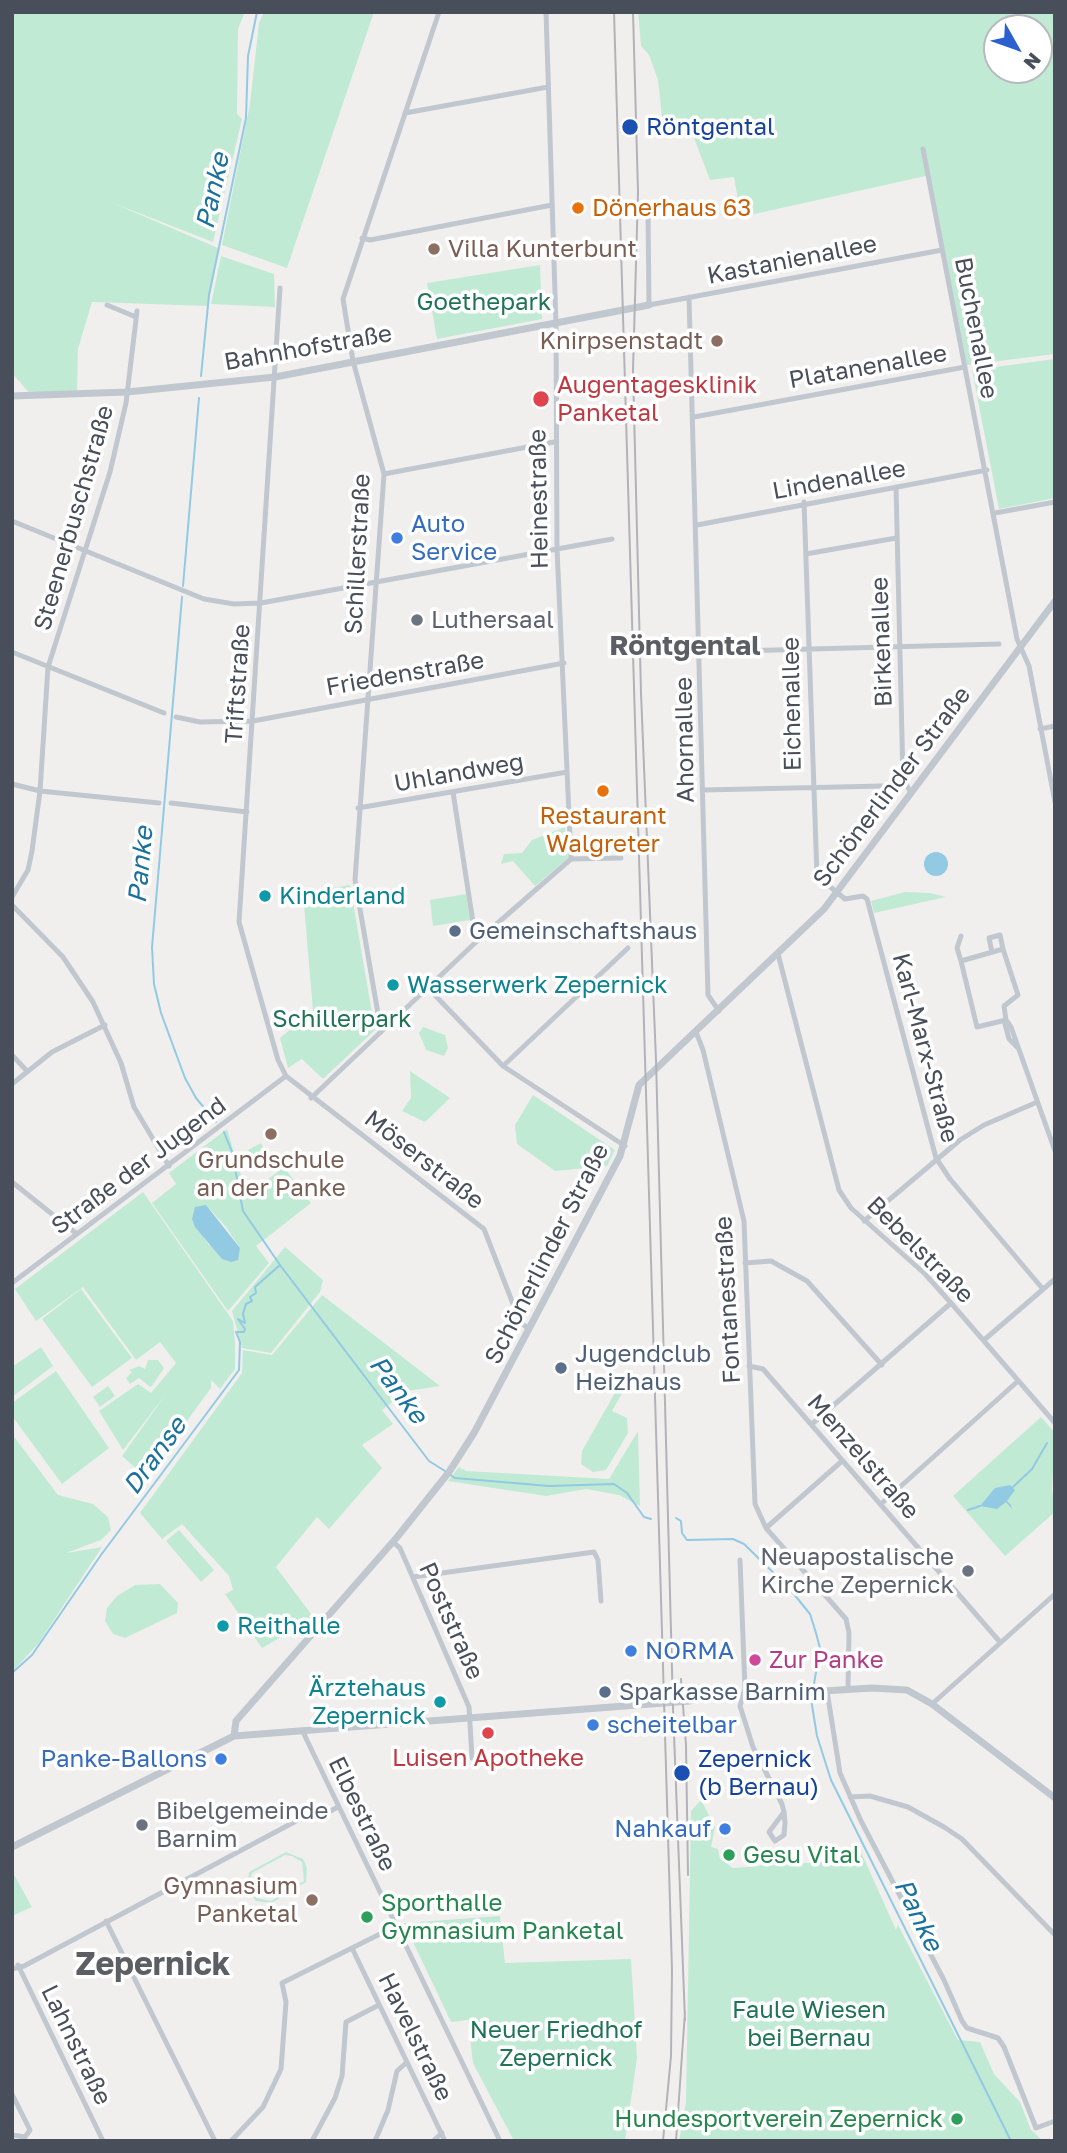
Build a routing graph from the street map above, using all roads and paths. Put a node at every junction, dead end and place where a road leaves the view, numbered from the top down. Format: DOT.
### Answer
graph roads {
  1 [pos="439,12"];
  2 [pos="547,12"];
  3 [pos="548,87"];
  4 [pos="405,113"];
  5 [pos="923,149"];
  6 [pos="552,205"];
  7 [pos="648,213"];
  8 [pos="362,238"];
  9 [pos="942,250"];
  10 [pos="280,288"];
  11 [pos="689,298"];
  12 [pos="107,305"];
  13 [pos="649,305"];
  14 [pos="556,324"];
  15 [pos="353,361"];
  16 [pos="965,367"];
  17 [pos="275,377"];
  18 [pos="127,392"];
  19 [pos="12,396"];
  20 [pos="694,417"];
  21 [pos="554,442"];
  22 [pos="987,470"];
  23 [pos="384,474"];
  24 [pos="896,487"];
  25 [pos="804,502"];
  26 [pos="1055,502"];
  27 [pos="995,513"];
  28 [pos="12,520"];
  29 [pos="697,524"];
  30 [pos="896,538"];
  31 [pos="612,539"];
  32 [pos="557,549"];
  33 [pos="86,551"];
  34 [pos="806,554"];
  35 [pos="375,583"];
  36 [pos="1055,601"];
  37 [pos="261,603"];
  38 [pos="999,644"];
  39 [pos="1022,645"];
  40 [pos="901,647"];
  41 [pos="808,650"];
  42 [pos="12,652"];
  43 [pos="700,652"];
  44 [pos="564,663"];
  45 [pos="48,667"];
  46 [pos="367,699"];
  47 [pos="164,713"];
  48 [pos="176,717"];
  49 [pos="253,721"];
  50 [pos="1055,726"];
  51 [pos="1040,729"];
  52 [pos="567,772"];
  53 [pos="12,784"];
  54 [pos="812,786"];
  55 [pos="883,786"];
  56 [pos="703,790"];
  57 [pos="40,791"];
  58 [pos="453,792"];
  59 [pos="912,794"];
  60 [pos="1054,797"];
  61 [pos="159,803"];
  62 [pos="171,803"];
  63 [pos="358,808"];
  64 [pos="247,812"];
  65 [pos="621,858"];
  66 [pos="571,859"];
  67 [pos="837,894"];
  68 [pos="12,897"];
  69 [pos="12,905"];
  70 [pos="961,936"];
  71 [pos="476,942"];
  72 [pos="628,948"];
  73 [pos="1003,949"];
  74 [pos="992,952"];
  75 [pos="778,954"];
  76 [pos="961,961"];
  77 [pos="428,988"];
  78 [pos="719,1011"];
  79 [pos="1006,1020"];
  80 [pos="105,1025"];
  81 [pos="381,1031"];
  82 [pos="696,1032"];
  83 [pos="12,1055"];
  84 [pos="503,1066"];
  85 [pos="26,1070"];
  86 [pos="286,1076"];
  87 [pos="12,1084"];
  88 [pos="311,1098"];
  89 [pos="1035,1103"];
  90 [pos="625,1146"];
  91 [pos="1055,1151"];
  92 [pos="936,1158"];
  93 [pos="169,1166"];
  94 [pos="12,1182"];
  95 [pos="864,1221"];
  96 [pos="77,1234"];
  97 [pos="745,1263"];
  98 [pos="1055,1279"];
  99 [pos="12,1283"];
  100 [pos="1042,1288"];
  101 [pos="951,1303"];
  102 [pos="531,1329"];
  103 [pos="984,1340"];
  104 [pos="882,1365"];
  105 [pos="749,1366"];
  106 [pos="1018,1381"];
  107 [pos="1055,1423"];
  108 [pos="812,1424"];
  109 [pos="842,1461"];
  110 [pos="881,1504"];
  111 [pos="766,1528"];
  112 [pos="393,1542"];
  113 [pos="740,1560"];
  114 [pos="413,1577"];
  115 [pos="1055,1594"];
  116 [pos="601,1601"];
  117 [pos="1000,1642"];
  118 [pos="848,1689"];
  119 [pos="827,1691"];
  120 [pos="743,1696"];
  121 [pos="932,1704"];
  122 [pos="470,1717"];
  123 [pos="302,1730"];
  124 [pos="234,1736"];
  125 [pos="472,1758"];
  126 [pos="850,1797"];
  127 [pos="1055,1798"];
  128 [pos="338,1807"];
  129 [pos="784,1812"];
  130 [pos="12,1847"];
  131 [pos="106,1921"];
  132 [pos="396,1926"];
  133 [pos="1055,1935"];
  134 [pos="352,1948"];
  135 [pos="15,1967"];
  136 [pos="379,2005"];
  137 [pos="407,2062"];
  138 [pos="12,2094"];
  139 [pos="1055,2122"];
  140 [pos="442,2133"];
  141 [pos="12,2135"];
  142 [pos="103,2141"];
  143 [pos="215,2141"];
  144 [pos="231,2141"];
  145 [pos="312,2141"];
  146 [pos="375,2141"];
  147 [pos="433,2141"];
  148 [pos="445,2141"];
  149 [pos="500,2141"];
  1 -- 4 [label="street, Schillerstraße"];
  2 -- 3 [label="street, Heinestraße"];
  3 -- 4 [label="street"];
  3 -- 6 [label="street, Heinestraße"];
  4 -- 8 [label="street, Schillerstraße"];
  5 -- 9 [label="street, Buchenallee"];
  6 -- 8 [label="street"];
  6 -- 14 [label="street, Heinestraße"];
  7 -- 13 [label="street"];
  8 -- 15 [label="street, Schillerstraße"];
  9 -- 11 [label="street, Kastanienallee"];
  9 -- 16 [label="street, Buchenallee"];
  10 -- 17 [label="street, Triftstraße"];
  11 -- 13 [label="street, Kastanienallee"];
  11 -- 20 [label="street, Ahornallee"];
  12 -- 18 [label="street, Steenerbuschstraße"];
  13 -- 14 [label="street, Bahnhofstraße"];
  14 -- 15 [label="street, Bahnhofstraße"];
  14 -- 21 [label="street, Heinestraße"];
  15 -- 17 [label="street, Bahnhofstraße"];
  15 -- 23 [label="street, Schillerstraße"];
  16 -- 20 [label="street, Platanenallee"];
  16 -- 22 [label="street, Buchenallee"];
  17 -- 18 [label="street, Bahnhofstraße"];
  17 -- 37 [label="street, Triftstraße"];
  18 -- 19 [label="street, Bahnhofstraße"];
  18 -- 33 [label="street, Steenerbuschstraße"];
  20 -- 29 [label="street, Ahornallee"];
  21 -- 23 [label="street"];
  21 -- 32 [label="street, Heinestraße"];
  22 -- 24 [label="street, Lindenallee"];
  22 -- 27 [label="street, Buchenallee"];
  23 -- 35 [label="street, Schillerstraße"];
  24 -- 25 [label="street, Lindenallee"];
  24 -- 30 [label="street, Birkenallee"];
  25 -- 29 [label="street, Lindenallee"];
  25 -- 34 [label="street, Eichenallee"];
  26 -- 27 [label="street"];
  27 -- 39 [label="street, Buchenallee"];
  28 -- 33 [label="street"];
  29 -- 43 [label="street, Ahornallee"];
  30 -- 34 [label="street"];
  30 -- 40 [label="street, Birkenallee"];
  31 -- 32 [label="street"];
  32 -- 35 [label="street"];
  32 -- 44 [label="street, Heinestraße"];
  33 -- 37 [label="street"];
  33 -- 45 [label="street, Steenerbuschstraße"];
  34 -- 41 [label="street, Eichenallee"];
  35 -- 37 [label="street"];
  35 -- 46 [label="street, Schillerstraße"];
  36 -- 39 [label="street, Schönerlinder Straße"];
  37 -- 49 [label="street, Triftstraße"];
  38 -- 40 [label="street"];
  39 -- 51 [label="street, Buchenallee"];
  39 -- 59 [label="street, Schönerlinder Straße"];
  40 -- 41 [label="street"];
  40 -- 59 [label="street, Birkenallee"];
  41 -- 43 [label="street"];
  41 -- 54 [label="street, Eichenallee"];
  42 -- 45 [label="street"];
  43 -- 56 [label="street, Ahornallee"];
  44 -- 46 [label="street, Friedenstraße"];
  44 -- 52 [label="street, Heinestraße"];
  45 -- 47 [label="street"];
  45 -- 57 [label="street, Steenerbuschstraße"];
  46 -- 49 [label="street, Friedenstraße"];
  46 -- 63 [label="street, Schillerstraße"];
  48 -- 49 [label="street, Friedenstraße"];
  49 -- 64 [label="street, Triftstraße"];
  50 -- 51 [label="street"];
  51 -- 60 [label="street, Buchenallee"];
  52 -- 58 [label="street, Uhlandweg"];
  52 -- 66 [label="street, Heinestraße"];
  53 -- 57 [label="street"];
  54 -- 55 [label="street"];
  54 -- 56 [label="street"];
  54 -- 67 [label="street, Eichenallee"];
  56 -- 78 [label="street, Ahornallee"];
  57 -- 61 [label="street"];
  57 -- 68 [label="street, Steenerbuschstraße"];
  58 -- 63 [label="street, Uhlandweg"];
  58 -- 71 [label="street"];
  59 -- 67 [label="street, Schönerlinder Straße"];
  62 -- 64 [label="street"];
  63 -- 81 [label="street, Schillerstraße"];
  64 -- 86 [label="street, Triftstraße"];
  65 -- 66 [label="street"];
  66 -- 71 [label="street"];
  67 -- 75 [label="street, Schönerlinder Straße"];
  67 -- 92 [label="street, Karl-Marx-Straße"];
  69 -- 80 [label="street"];
  70 -- 76 [label="street"];
  71 -- 77 [label="street"];
  72 -- 84 [label="street"];
  73 -- 74 [label="street"];
  73 -- 74 [label="street"];
  73 -- 79 [label="street"];
  74 -- 76 [label="street"];
  75 -- 78 [label="street, Schönerlinder Straße"];
  75 -- 95 [label="street, Bebelstraße"];
  76 -- 79 [label="street"];
  77 -- 81 [label="street"];
  77 -- 84 [label="street"];
  78 -- 82 [label="street, Schönerlinder Straße"];
  79 -- 89 [label="street"];
  80 -- 85 [label="street"];
  80 -- 93 [label="street"];
  81 -- 88 [label="street"];
  82 -- 90 [label="street, Schönerlinder Straße"];
  82 -- 97 [label="street, Fontanestraße"];
  83 -- 85 [label="street"];
  84 -- 90 [label="street"];
  85 -- 87 [label="street"];
  86 -- 88 [label="street, Möserstraße"];
  86 -- 93 [label="street, Straße der Jugend"];
  88 -- 102 [label="street, Möserstraße"];
  89 -- 91 [label="street"];
  89 -- 92 [label="street"];
  90 -- 102 [label="street, Schönerlinder Straße"];
  92 -- 95 [label="street"];
  92 -- 100 [label="street, Karl-Marx-Straße"];
  93 -- 96 [label="street, Straße der Jugend"];
  94 -- 96 [label="street"];
  95 -- 101 [label="street, Bebelstraße"];
  96 -- 99 [label="street, Straße der Jugend"];
  97 -- 104 [label="street"];
  97 -- 105 [label="street, Fontanestraße"];
  98 -- 100 [label="street"];
  100 -- 103 [label="street"];
  101 -- 103 [label="street, Bebelstraße"];
  101 -- 104 [label="street"];
  102 -- 112 [label="street, Schönerlinder Straße"];
  103 -- 106 [label="street, Bebelstraße"];
  104 -- 108 [label="street"];
  105 -- 108 [label="street, Menzelstraße"];
  105 -- 111 [label="street, Fontanestraße"];
  106 -- 107 [label="street, Bebelstraße"];
  106 -- 110 [label="street"];
  108 -- 109 [label="street, Menzelstraße"];
  109 -- 110 [label="street, Menzelstraße"];
  109 -- 111 [label="street"];
  110 -- 117 [label="street, Menzelstraße"];
  111 -- 118 [label="street"];
  112 -- 114 [label="street, Poststraße"];
  112 -- 124 [label="street, Schönerlinder Straße"];
  113 -- 120 [label="street"];
  114 -- 116 [label="street"];
  114 -- 122 [label="street, Poststraße"];
  115 -- 117 [label="street"];
  117 -- 121 [label="street"];
  118 -- 119 [label="street"];
  118 -- 121 [label="street"];
  119 -- 120 [label="street"];
  119 -- 126 [label="street"];
  120 -- 122 [label="street"];
  120 -- 129 [label="street"];
  121 -- 127 [label="street"];
  122 -- 123 [label="street"];
  122 -- 125 [label="street, Poststraße"];
  123 -- 124 [label="street"];
  123 -- 128 [label="street, Elbestraße"];
  124 -- 130 [label="street"];
  126 -- 133 [label="street"];
  126 -- 139 [label="street"];
  128 -- 131 [label="street"];
  128 -- 132 [label="street, Elbestraße"];
  129 -- 129 [label="street"];
  131 -- 135 [label="street"];
  131 -- 143 [label="street"];
  132 -- 134 [label="street"];
  132 -- 149 [label="street, Elbestraße"];
  134 -- 136 [label="street, Havelstraße"];
  134 -- 144 [label="street"];
  135 -- 142 [label="street, Lahnstraße"];
  136 -- 137 [label="street, Havelstraße"];
  136 -- 145 [label="street"];
  137 -- 140 [label="street, Havelstraße"];
  137 -- 146 [label="street"];
  138 -- 141 [label="street"];
  140 -- 147 [label="street"];
  140 -- 148 [label="street, Havelstraße"];
}
